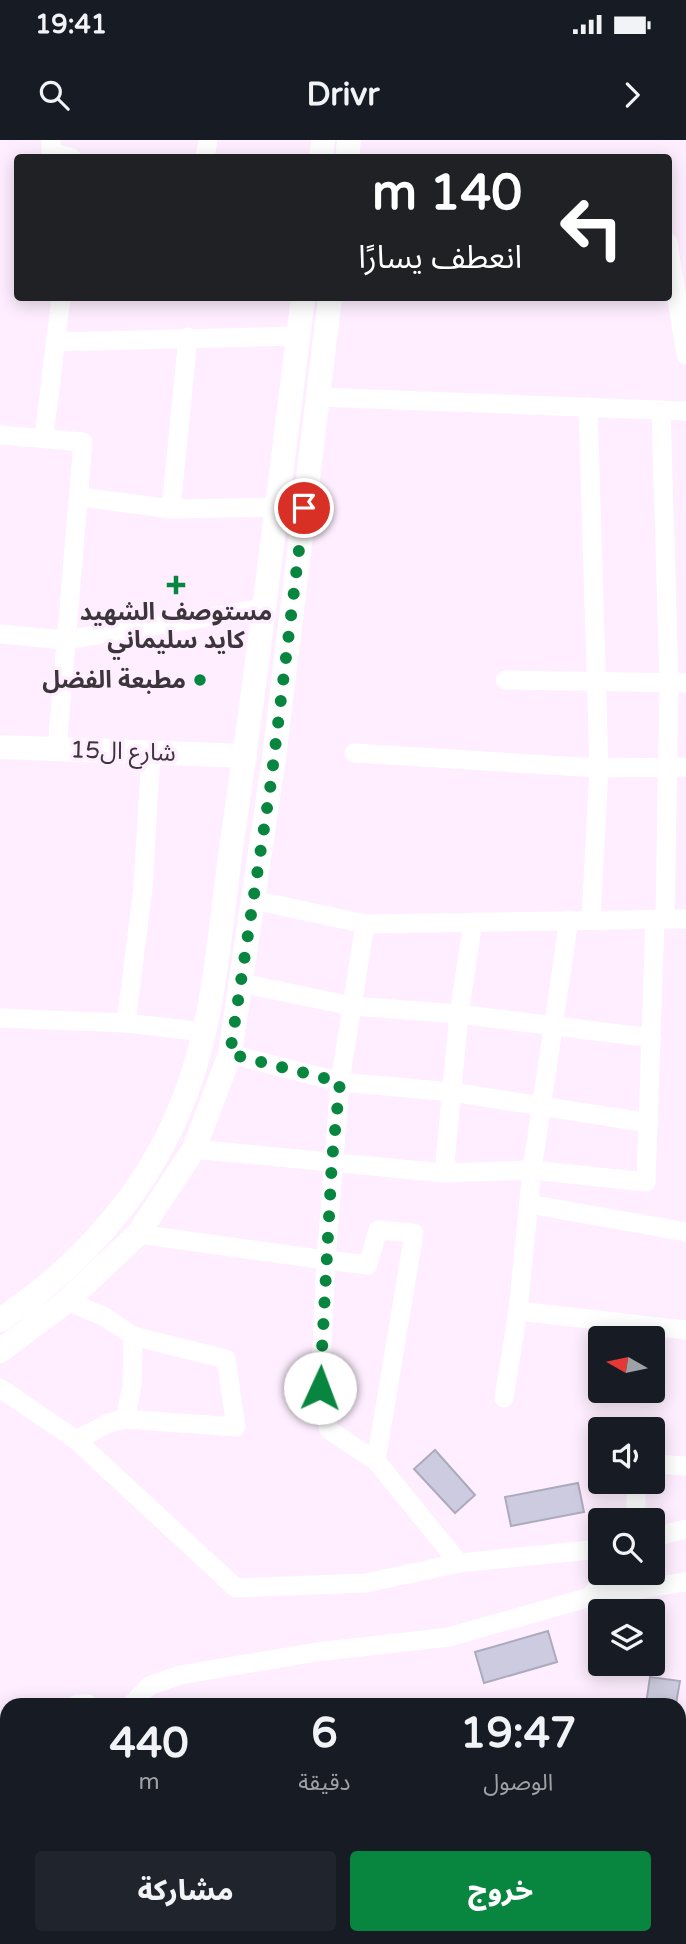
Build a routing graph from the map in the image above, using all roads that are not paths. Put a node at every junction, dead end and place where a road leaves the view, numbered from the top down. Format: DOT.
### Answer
graph roads {
  1 [pos="51,140"];
  2 [pos="58,154"];
  3 [pos="672,263"];
  4 [pos="61,301"];
  5 [pos="303,301"];
  6 [pos="330,301"];
  7 [pos="683,318"];
  8 [pos="298,336"];
  9 [pos="188,337"];
  10 [pos="56,342"];
  11 [pos="686,355"];
  12 [pos="318,397"];
  13 [pos="589,407"];
  14 [pos="661,410"];
  15 [pos="686,411"];
  16 [pos="0,435"];
  17 [pos="44,436"];
  18 [pos="80,497"];
  19 [pos="276,507"];
  20 [pos="171,509"];
  21 [pos="264,608"];
  22 [pos="0,634"];
  23 [pos="65,640"];
  24 [pos="505,680"];
  25 [pos="598,682"];
  26 [pos="678,683"];
  27 [pos="0,747"];
  28 [pos="57,749"];
  29 [pos="151,752"];
  30 [pos="354,753"];
  31 [pos="245,756"];
  32 [pos="677,767"];
  33 [pos="599,768"];
  34 [pos="254,900"];
  35 [pos="591,919"];
  36 [pos="660,919"];
  37 [pos="686,919"];
  38 [pos="569,920"];
  39 [pos="473,922"];
  40 [pos="365,924"];
  41 [pos="241,984"];
  42 [pos="352,1006"];
  43 [pos="459,1014"];
  44 [pos="0,1018"];
  45 [pos="126,1023"];
  46 [pos="554,1024"];
  47 [pos="205,1032"];
  48 [pos="652,1038"];
  49 [pos="230,1054"];
  50 [pos="340,1082"];
  51 [pos="452,1092"];
  52 [pos="542,1105"];
  53 [pos="649,1123"];
  54 [pos="194,1149"];
  55 [pos="332,1160"];
  56 [pos="532,1170"];
  57 [pos="444,1173"];
  58 [pos="529,1204"];
  59 [pos="686,1232"];
  60 [pos="138,1234"];
  61 [pos="326,1260"];
  62 [pos="67,1301"];
  63 [pos="518,1311"];
  64 [pos="0,1320"];
  65 [pos="686,1331"];
  66 [pos="133,1336"];
  67 [pos="0,1350"];
  68 [pos="0,1388"];
  69 [pos="504,1398"];
  70 [pos="125,1419"];
  71 [pos="76,1440"];
  72 [pos="376,1461"];
  73 [pos="665,1465"];
  74 [pos="686,1466"];
  75 [pos="686,1529"];
  76 [pos="665,1534"];
  77 [pos="588,1550"];
  78 [pos="459,1563"];
  79 [pos="686,1582"];
  80 [pos="598,1585"];
  81 [pos="590,1597"];
  82 [pos="138,1698"];
  1 -- 2 [label="street"];
  3 -- 7 [label="street"];
  4 -- 10 [label="street"];
  5 -- 8 [label="main road"];
  6 -- 12 [label="main road"];
  7 -- 11 [label="street"];
  8 -- 9 [label="street"];
  8 -- 19 [label="main road"];
  9 -- 10 [label="street"];
  9 -- 20 [label="street"];
  10 -- 17 [label="street"];
  12 -- 13 [label="street"];
  12 -- 34 [label="main road"];
  13 -- 14 [label="street"];
  13 -- 25 [label="street"];
  14 -- 15 [label="street"];
  14 -- 26 [label="street"];
  16 -- 17 [label="street"];
  17 -- 18 [label="street"];
  18 -- 20 [label="street"];
  18 -- 23 [label="street"];
  19 -- 20 [label="street"];
  19 -- 21 [label="main road"];
  21 -- 23 [label="street"];
  21 -- 31 [label="main road"];
  22 -- 23 [label="street"];
  23 -- 28 [label="street"];
  24 -- 25 [label="street"];
  25 -- 26 [label="street"];
  25 -- 33 [label="street"];
  26 -- 32 [label="street"];
  27 -- 28 [label="main road, شارع ال15"];
  28 -- 29 [label="main road, شارع ال15"];
  29 -- 31 [label="main road, شارع ال15"];
  29 -- 45 [label="street"];
  30 -- 33 [label="street"];
  31 -- 47 [label="main road"];
  32 -- 33 [label="street"];
  32 -- 36 [label="street"];
  33 -- 35 [label="street"];
  34 -- 40 [label="street"];
  34 -- 41 [label="main road"];
  35 -- 36 [label="street"];
  35 -- 38 [label="street"];
  36 -- 37 [label="street"];
  36 -- 48 [label="street"];
  38 -- 39 [label="street"];
  38 -- 46 [label="street"];
  39 -- 40 [label="street"];
  39 -- 43 [label="street"];
  40 -- 42 [label="street"];
  41 -- 42 [label="street"];
  41 -- 49 [label="main road"];
  42 -- 43 [label="street"];
  42 -- 50 [label="street"];
  43 -- 46 [label="street"];
  43 -- 51 [label="street"];
  44 -- 45 [label="street"];
  45 -- 47 [label="street"];
  46 -- 48 [label="street"];
  46 -- 52 [label="street"];
  47 -- 64 [label="main road"];
  48 -- 53 [label="street"];
  49 -- 50 [label="street"];
  49 -- 54 [label="main road"];
  50 -- 51 [label="street"];
  50 -- 55 [label="street"];
  51 -- 52 [label="street"];
  51 -- 57 [label="street"];
  52 -- 53 [label="street"];
  52 -- 56 [label="street"];
  53 -- 56 [label="street"];
  54 -- 55 [label="street"];
  54 -- 60 [label="main road"];
  55 -- 57 [label="street"];
  55 -- 61 [label="street"];
  56 -- 57 [label="street"];
  56 -- 58 [label="street"];
  58 -- 59 [label="street"];
  58 -- 63 [label="street"];
  60 -- 61 [label="street"];
  60 -- 62 [label="main road"];
  61 -- 72 [label="street"];
  61 -- 72 [label="street"];
  62 -- 66 [label="street"];
  62 -- 67 [label="main road"];
  63 -- 65 [label="street"];
  63 -- 69 [label="street"];
  66 -- 70 [label="street"];
  66 -- 70 [label="street"];
  68 -- 71 [label="street"];
  70 -- 71 [label="street"];
  71 -- 78 [label="street"];
  72 -- 78 [label="street"];
  73 -- 74 [label="street"];
  75 -- 76 [label="street"];
  77 -- 78 [label="street"];
  79 -- 81 [label="street"];
  80 -- 81 [label="street"];
  81 -- 82 [label="street"];
}
